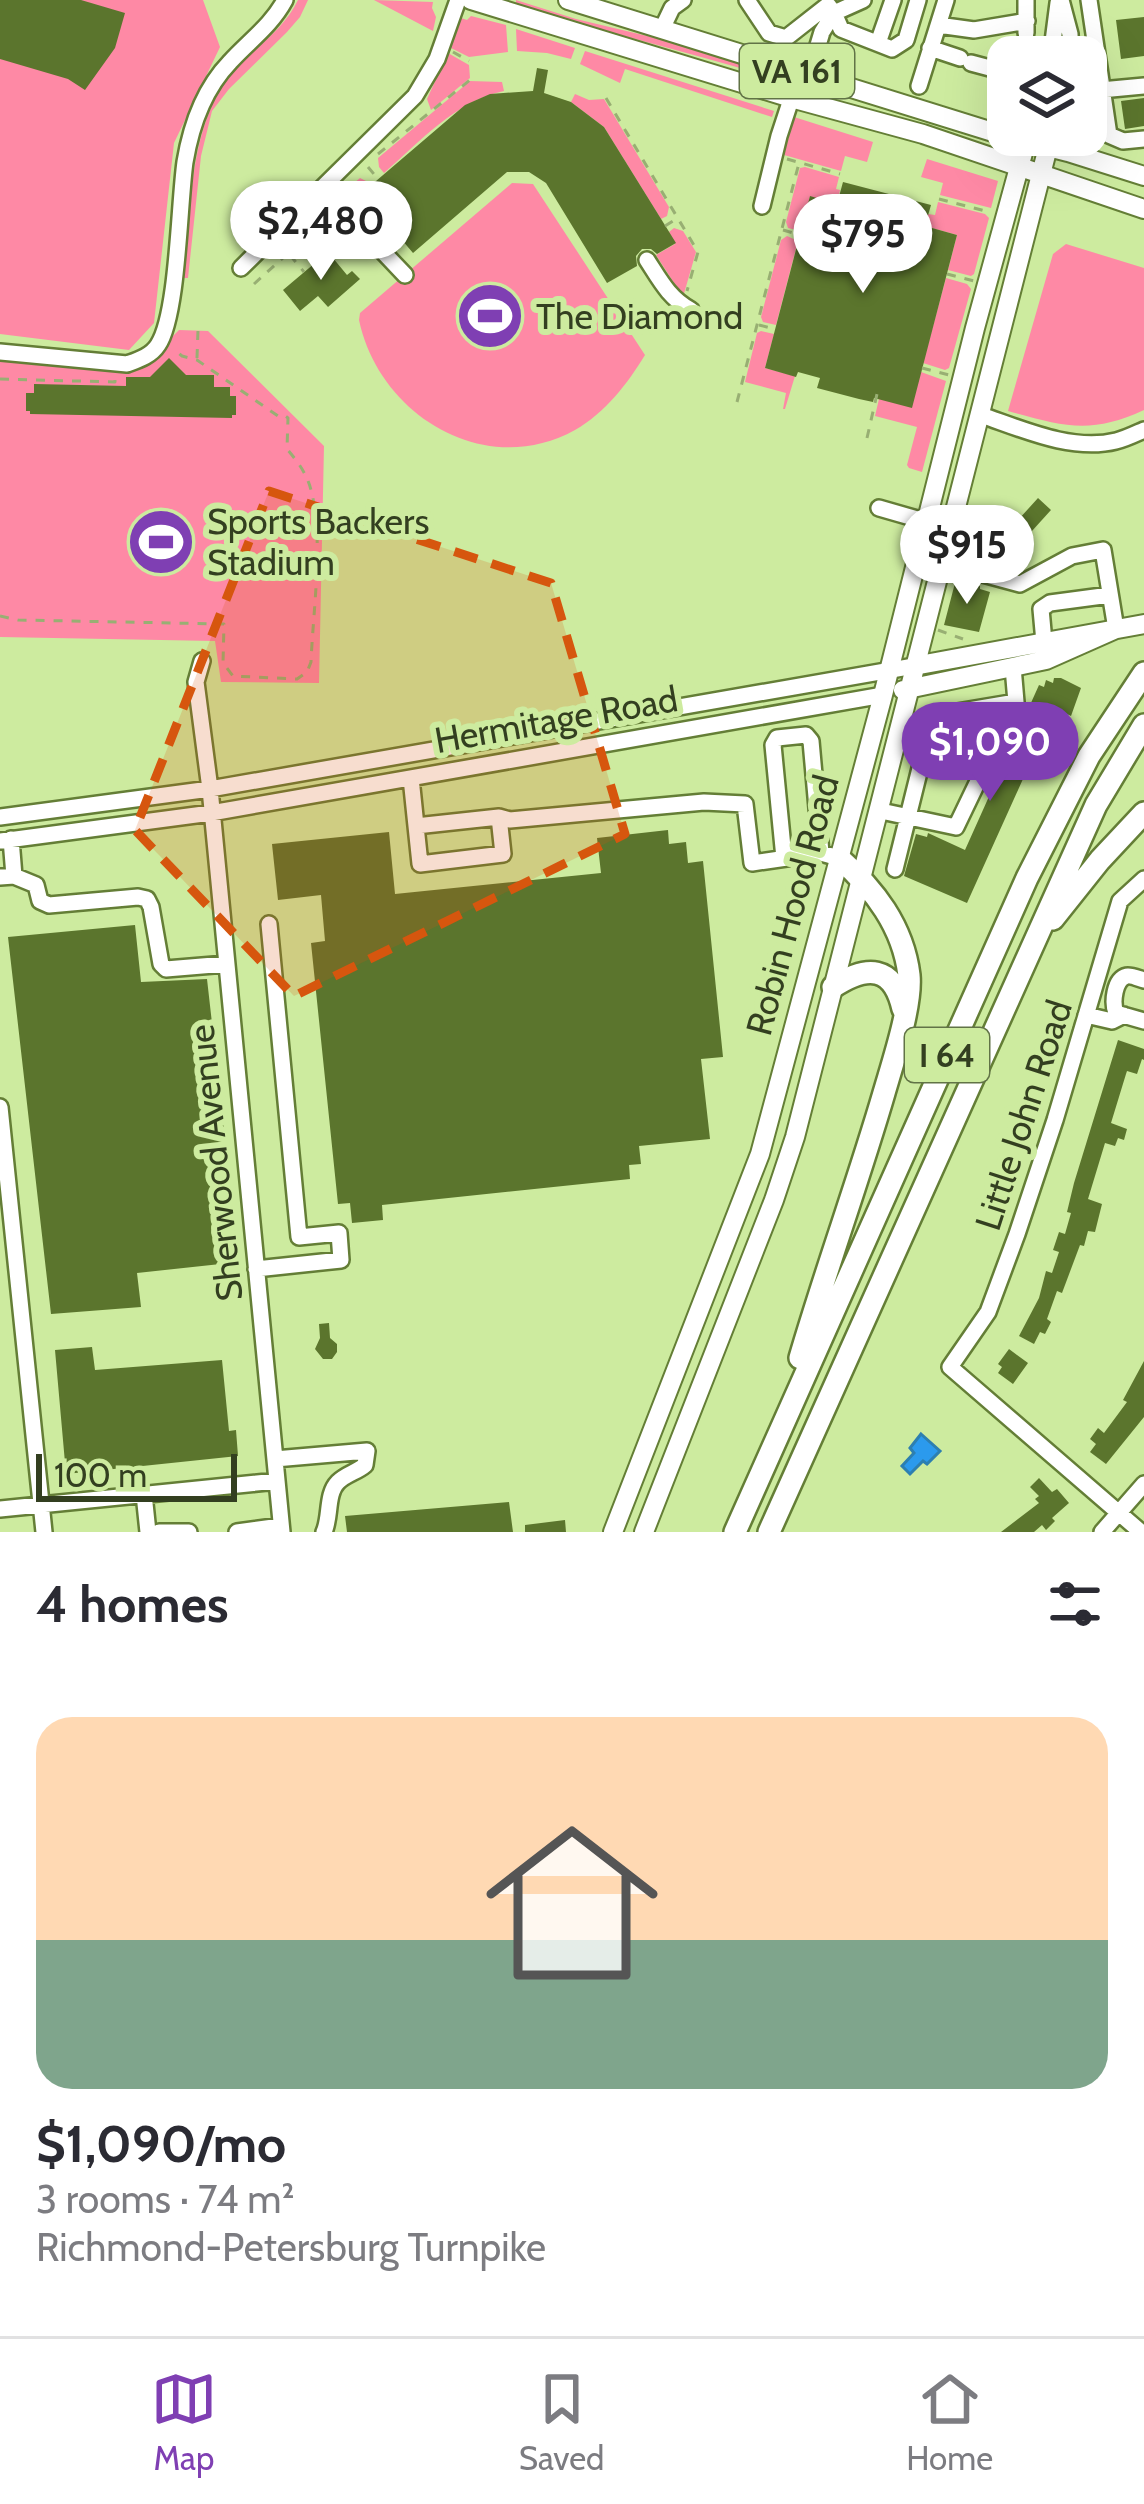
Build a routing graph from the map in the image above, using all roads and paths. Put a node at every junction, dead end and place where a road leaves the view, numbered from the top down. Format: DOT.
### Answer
graph roads {
  1 [pos="285,0"];
  2 [pos="458,0"];
  3 [pos="471,0"];
  4 [pos="568,0"];
  5 [pos="682,0"];
  6 [pos="747,0"];
  7 [pos="863,0"];
  8 [pos="893,0"];
  9 [pos="918,0"];
  10 [pos="946,0"];
  11 [pos="1026,0"];
  12 [pos="1059,0"];
  13 [pos="1089,0"];
  14 [pos="828,6"];
  15 [pos="938,25"];
  16 [pos="662,29"];
  17 [pos="1054,36"];
  18 [pos="1070,36"];
  19 [pos="1094,36"];
  20 [pos="878,43"];
  21 [pos="930,48"];
  22 [pos="987,66"];
  23 [pos="804,73"];
  24 [pos="470,80"];
  25 [pos="919,86"];
  26 [pos="1144,86"];
  27 [pos="1107,90"];
  28 [pos="606,98"];
  29 [pos="791,98"];
  30 [pos="1107,122"];
  31 [pos="987,126"];
  32 [pos="1144,139"];
  33 [pos="377,155"];
  34 [pos="774,155"];
  35 [pos="1022,156"];
  36 [pos="1045,156"];
  37 [pos="1090,156"];
  38 [pos="800,163"];
  39 [pos="366,165"];
  40 [pos="1019,165"];
  41 [pos="840,174"];
  42 [pos="1041,174"];
  43 [pos="1144,176"];
  44 [pos="378,179"];
  45 [pos="939,199"];
  46 [pos="762,206"];
  47 [pos="1144,208"];
  48 [pos="314,210"];
  49 [pos="993,213"];
  50 [pos="678,218"];
  51 [pos="665,226"];
  52 [pos="782,230"];
  53 [pos="800,236"];
  54 [pos="288,254"];
  55 [pos="647,260"];
  56 [pos="242,268"];
  57 [pos="304,272"];
  58 [pos="405,274"];
  59 [pos="947,274"];
  60 [pos="975,281"];
  61 [pos="254,284"];
  62 [pos="686,308"];
  63 [pos="757,324"];
  64 [pos="975,328"];
  65 [pos="775,329"];
  66 [pos="198,330"];
  67 [pos="0,352"];
  68 [pos="922,368"];
  69 [pos="951,376"];
  70 [pos="878,394"];
  71 [pos="737,402"];
  72 [pos="981,415"];
  73 [pos="1144,430"];
  74 [pos="866,438"];
  75 [pos="879,508"];
  76 [pos="925,521"];
  77 [pos="952,529"];
  78 [pos="942,563"];
  79 [pos="1110,595"];
  80 [pos="0,616"];
  81 [pos="1144,625"];
  82 [pos="1116,629"];
  83 [pos="937,630"];
  84 [pos="964,640"];
  85 [pos="1044,642"];
  86 [pos="202,661"];
  87 [pos="914,666"];
  88 [pos="1013,667"];
  89 [pos="888,671"];
  90 [pos="1141,678"];
  91 [pos="908,689"];
  92 [pos="883,695"];
  93 [pos="1016,702"];
  94 [pos="1144,725"];
  95 [pos="411,778"];
  96 [pos="210,789"];
  97 [pos="880,811"];
  98 [pos="211,813"];
  99 [pos="1144,813"];
  100 [pos="0,817"];
  101 [pos="908,817"];
  102 [pos="499,818"];
  103 [pos="416,826"];
  104 [pos="5,840"];
  105 [pos="830,856"];
  106 [pos="784,858"];
  107 [pos="895,868"];
  108 [pos="7,876"];
  109 [pos="861,878"];
  110 [pos="1144,879"];
  111 [pos="269,924"];
  112 [pos="1028,954"];
  113 [pos="226,964"];
  114 [pos="1144,980"];
  115 [pos="833,987"];
  116 [pos="904,1012"];
  117 [pos="1086,1015"];
  118 [pos="1124,1015"];
  119 [pos="1144,1021"];
  120 [pos="0,1107"];
  121 [pos="3,1160"];
  122 [pos="6,1228"];
  123 [pos="256,1269"];
  124 [pos="685,1351"];
  125 [pos="710,1362"];
  126 [pos="776,1438"];
  127 [pos="275,1459"];
  128 [pos="277,1481"];
  129 [pos="1144,1484"];
  130 [pos="144,1494"];
  131 [pos="41,1505"];
  132 [pos="0,1509"];
  133 [pos="1120,1514"];
  134 [pos="282,1529"];
  135 [pos="44,1532"];
  136 [pos="148,1532"];
  137 [pos="160,1532"];
  138 [pos="189,1532"];
  139 [pos="237,1532"];
  140 [pos="324,1532"];
  141 [pos="614,1532"];
  142 [pos="644,1532"];
  143 [pos="735,1532"];
  144 [pos="769,1532"];
  145 [pos="1102,1532"];
  146 [pos="1141,1532"];
  1 -- 67 [label="street"];
  2 -- 48 [label="street"];
  3 -- 29 [label="main road, VA 161"];
  4 -- 16 [label="main road, VA 161"];
  5 -- 16 [label="street"];
  6 -- 14 [label="street"];
  7 -- 14 [label="street"];
  8 -- 20 [label="street"];
  9 -- 20 [label="street"];
  10 -- 15 [label="street"];
  11 -- 15 [label="street"];
  12 -- 17 [label="street"];
  12 -- 18 [label="street"];
  13 -- 19 [label="street"];
  14 -- 20 [label="street"];
  14 -- 23 [label="street"];
  15 -- 21 [label="street"];
  16 -- 23 [label="main road, VA 161"];
  21 -- 22 [label="street"];
  21 -- 25 [label="street"];
  23 -- 29 [label="street"];
  23 -- 31 [label="main road, VA 161"];
  24 -- 33 [label="path"];
  26 -- 27 [label="street"];
  28 -- 50 [label="path"];
  29 -- 34 [label="street"];
  29 -- 40 [label="main road, VA 161"];
  30 -- 32 [label="street"];
  34 -- 38 [label="path"];
  34 -- 46 [label="street"];
  35 -- 40 [label="main road, Robin Hood Road"];
  36 -- 42 [label="main road, Robin Hood Road"];
  37 -- 43 [label="main road, VA 161"];
  38 -- 41 [label="path"];
  38 -- 52 [label="path"];
  39 -- 44 [label="path"];
  40 -- 42 [label="main road, VA 161"];
  40 -- 64 [label="main road, Robin Hood Road"];
  42 -- 47 [label="main road, VA 161"];
  42 -- 72 [label="main road, Robin Hood Road"];
  45 -- 49 [label="path"];
  48 -- 54 [label="path"];
  48 -- 56 [label="street"];
  48 -- 58 [label="street"];
  50 -- 51 [label="path"];
  50 -- 62 [label="path"];
  52 -- 53 [label="path"];
  52 -- 63 [label="path"];
  54 -- 57 [label="path"];
  54 -- 61 [label="path"];
  55 -- 62 [label="street"];
  59 -- 60 [label="path"];
  63 -- 65 [label="path"];
  63 -- 71 [label="path"];
  64 -- 72 [label="main road"];
  64 -- 76 [label="main road, Robin Hood Road"];
  66 -- 80 [label="path"];
  68 -- 69 [label="path"];
  70 -- 74 [label="path"];
  72 -- 73 [label="street"];
  72 -- 77 [label="main road, Robin Hood Road"];
  75 -- 76 [label="street"];
  76 -- 77 [label="street"];
  76 -- 89 [label="main road, Robin Hood Road"];
  77 -- 78 [label="main road, Robin Hood Road"];
  78 -- 79 [label="street"];
  78 -- 87 [label="main road, Robin Hood Road"];
  79 -- 82 [label="street"];
  79 -- 85 [label="street"];
  81 -- 82 [label="main road, Hermitage Road"];
  82 -- 85 [label="main road, Hermitage Road"];
  82 -- 88 [label="main road, Hermitage Road"];
  83 -- 84 [label="path"];
  85 -- 87 [label="main road, Hermitage Road"];
  86 -- 96 [label="street, Sherwood Avenue"];
  87 -- 89 [label="street, Hermitage Road"];
  87 -- 91 [label="main road, Robin Hood Road"];
  88 -- 91 [label="main road, Hermitage Road"];
  88 -- 93 [label="street"];
  89 -- 92 [label="main road, Robin Hood Road"];
  89 -- 96 [label="street, Hermitage Road"];
  90 -- 126 [label="highway, I 64"];
  91 -- 92 [label="main road, Hermitage Road"];
  91 -- 97 [label="main road, Robin Hood Road"];
  92 -- 95 [label="street, Hermitage Road"];
  92 -- 105 [label="main road, Robin Hood Road"];
  93 -- 101 [label="street"];
  93 -- 101 [label="street"];
  94 -- 112 [label="highway, I 64"];
  95 -- 98 [label="street, Hermitage Road"];
  95 -- 103 [label="street"];
  96 -- 98 [label="street, Sherwood Avenue"];
  96 -- 100 [label="street, Hermitage Road"];
  97 -- 101 [label="street"];
  97 -- 109 [label="main road, Robin Hood Road"];
  98 -- 104 [label="street, Hermitage Road"];
  98 -- 113 [label="street, Sherwood Avenue"];
  99 -- 112 [label="highway"];
  101 -- 107 [label="street"];
  102 -- 103 [label="street"];
  102 -- 103 [label="street"];
  102 -- 106 [label="street"];
  104 -- 108 [label="street"];
  105 -- 106 [label="street"];
  105 -- 106 [label="street"];
  105 -- 109 [label="highway"];
  105 -- 124 [label="main road, Robin Hood Road"];
  108 -- 113 [label="street"];
  109 -- 115 [label="main road, Robin Hood Road"];
  109 -- 116 [label="highway"];
  110 -- 117 [label="street, Little John Road"];
  111 -- 123 [label="street"];
  112 -- 144 [label="highway, I 64"];
  113 -- 123 [label="street, Sherwood Avenue"];
  114 -- 118 [label="street"];
  115 -- 116 [label="highway"];
  115 -- 125 [label="main road, Robin Hood Road"];
  116 -- 126 [label="highway"];
  117 -- 118 [label="street"];
  117 -- 133 [label="street, Little John Road"];
  118 -- 119 [label="street"];
  120 -- 121 [label="street"];
  121 -- 122 [label="street"];
  122 -- 131 [label="street"];
  123 -- 127 [label="street, Sherwood Avenue"];
  124 -- 125 [label="street"];
  124 -- 141 [label="main road, Robin Hood Road"];
  125 -- 142 [label="main road, Robin Hood Road"];
  126 -- 143 [label="highway, I 64"];
  127 -- 128 [label="street, Sherwood Avenue"];
  127 -- 140 [label="street"];
  128 -- 130 [label="street"];
  128 -- 134 [label="street, Sherwood Avenue"];
  129 -- 133 [label="street"];
  130 -- 131 [label="street"];
  130 -- 136 [label="street"];
  131 -- 132 [label="street"];
  131 -- 135 [label="street"];
  133 -- 145 [label="street"];
  133 -- 146 [label="street"];
  134 -- 139 [label="street"];
  137 -- 138 [label="street"];
}
